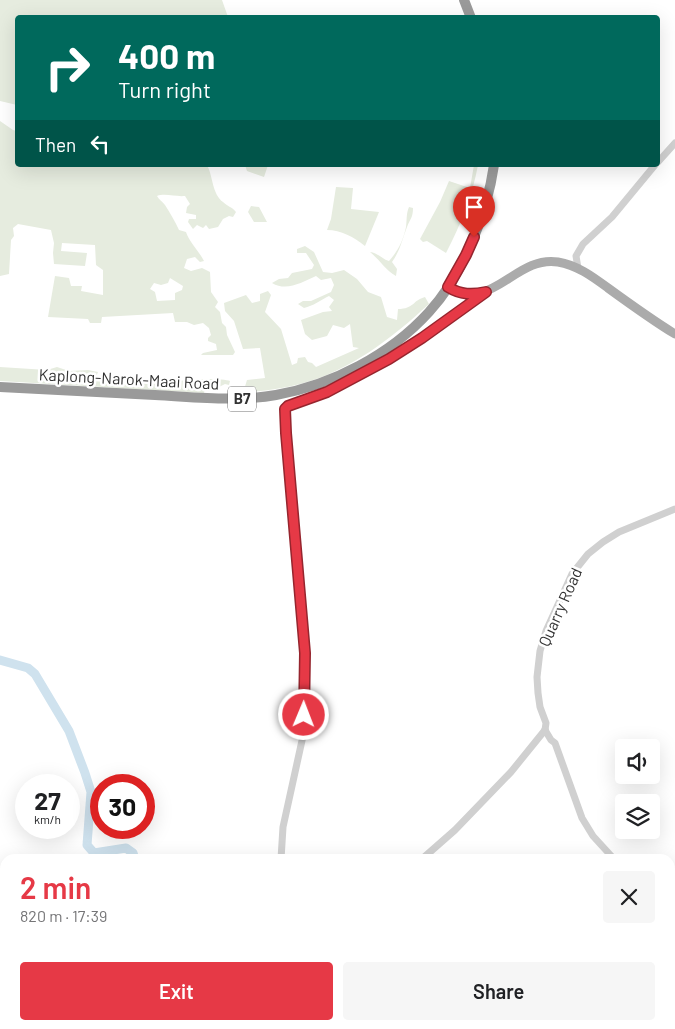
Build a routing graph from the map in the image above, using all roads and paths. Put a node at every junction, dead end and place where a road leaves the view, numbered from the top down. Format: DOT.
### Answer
graph roads {
  1 [pos="464,0"];
  2 [pos="470,15"];
  3 [pos="675,143"];
  4 [pos="660,160"];
  5 [pos="494,167"];
  6 [pos="654,167"];
  7 [pos="578,268"];
  8 [pos="448,287"];
  9 [pos="486,292"];
  10 [pos="675,334"];
  11 [pos="0,386"];
  12 [pos="675,509"];
  13 [pos="545,730"];
  14 [pos="281,854"];
  15 [pos="428,854"];
  16 [pos="609,854"];
  1 -- 2 [label="highway"];
  3 -- 4 [label="street"];
  5 -- 8 [label="highway, Kaplong-Narok-Maai Road / B7"];
  6 -- 7 [label="street"];
  7 -- 9 [label="main road"];
  7 -- 10 [label="main road"];
  8 -- 9 [label="main road"];
  8 -- 11 [label="highway, Kaplong-Narok-Maai Road / B7"];
  9 -- 14 [label="street"];
  12 -- 13 [label="street, Quarry Road"];
  13 -- 15 [label="street"];
  13 -- 16 [label="street, Quarry Road"];
}
